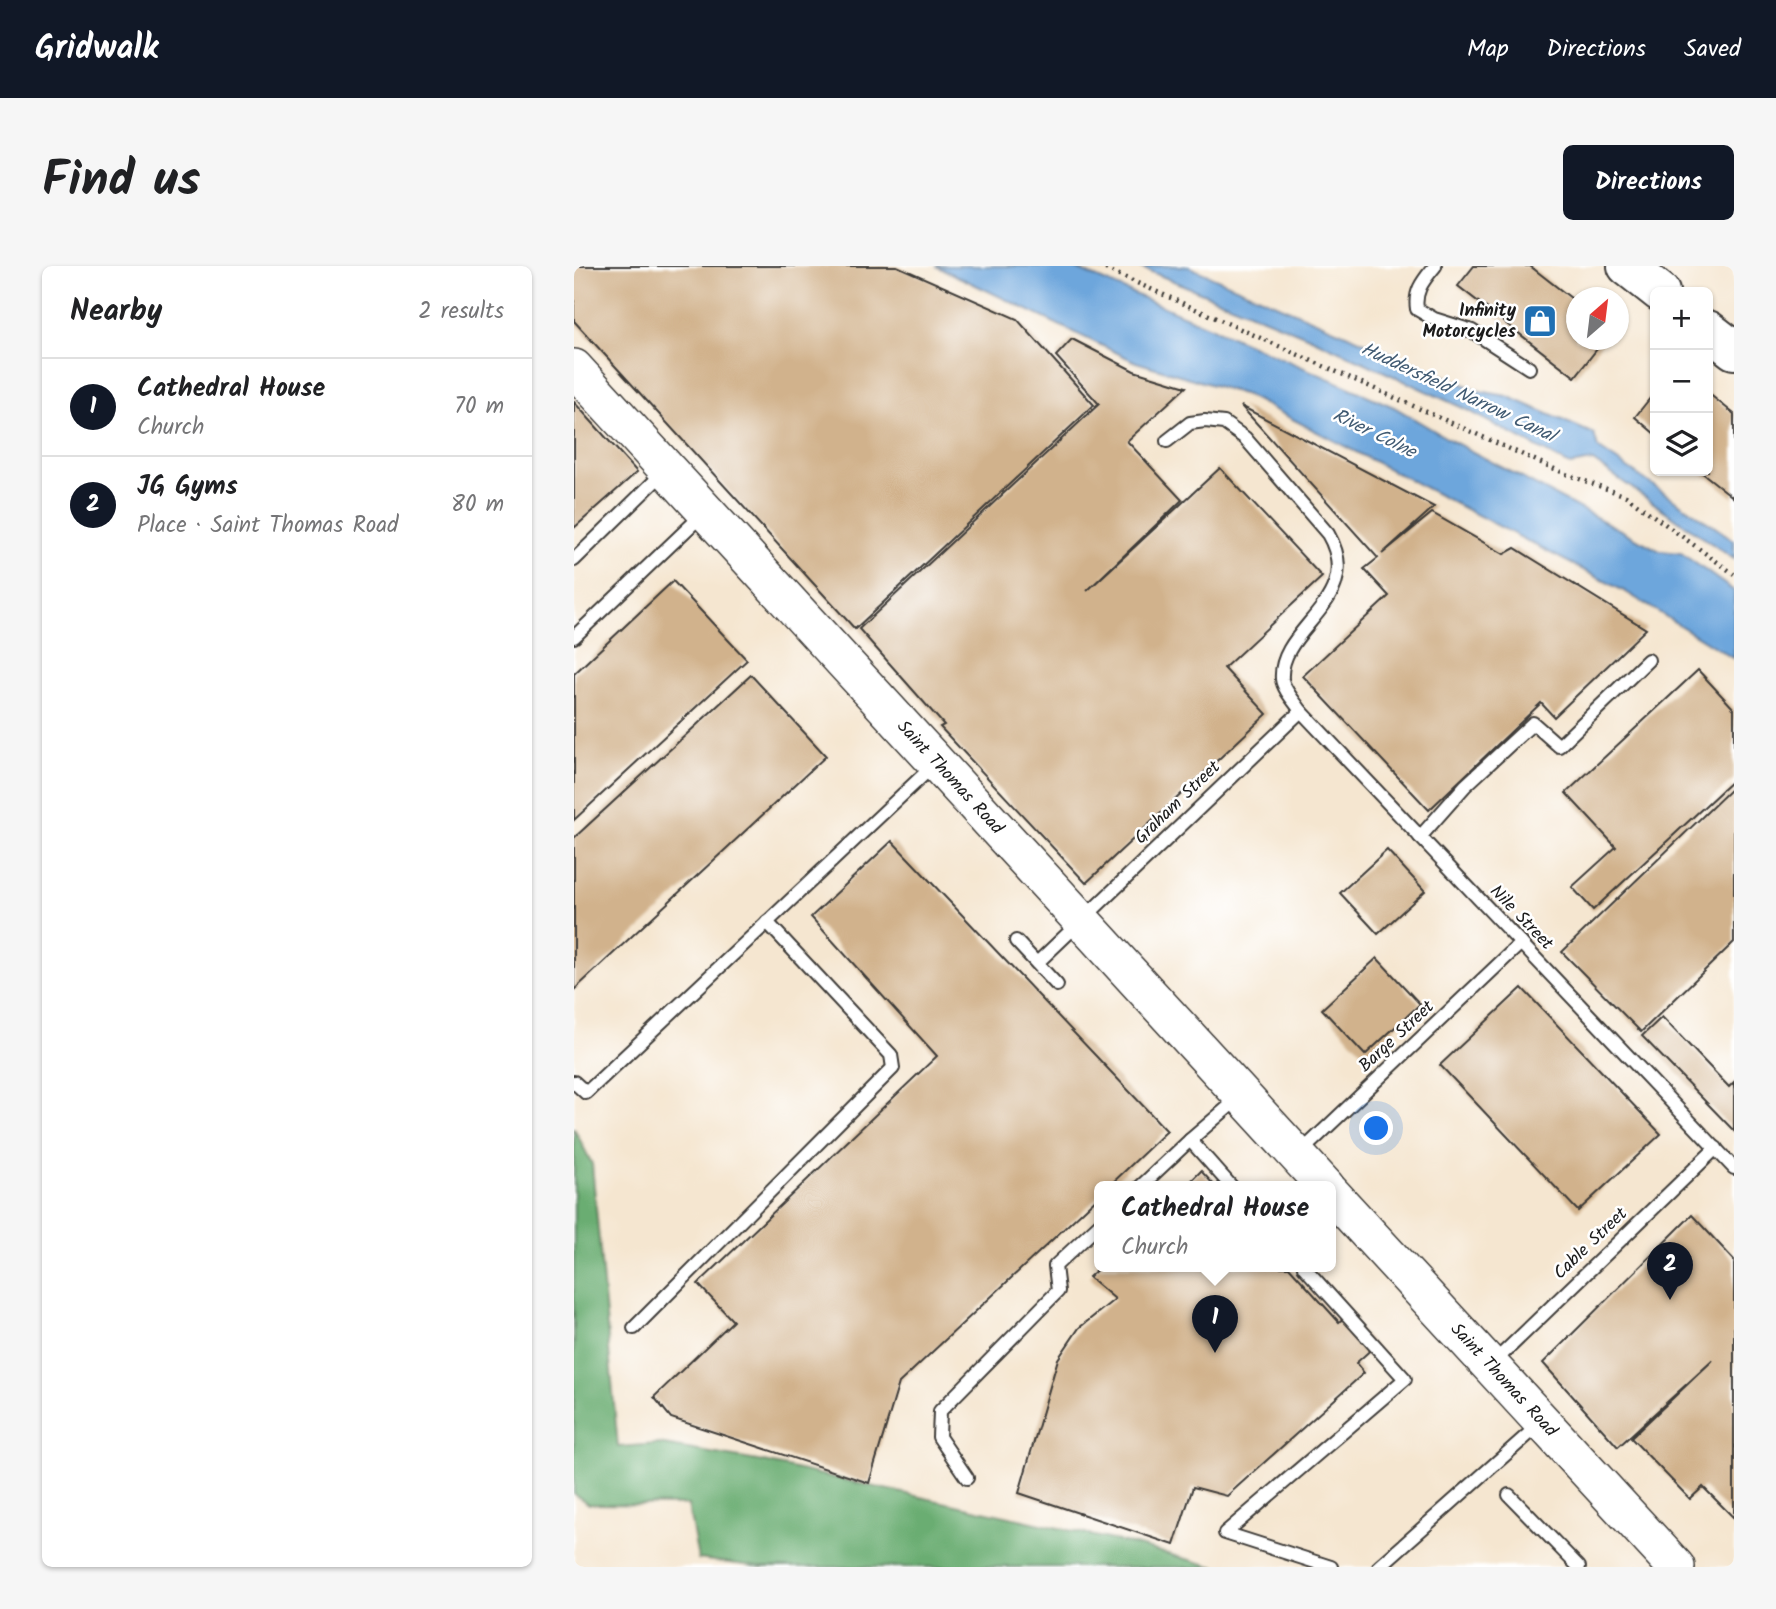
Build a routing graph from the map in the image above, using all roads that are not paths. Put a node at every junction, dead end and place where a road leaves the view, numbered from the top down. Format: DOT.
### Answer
graph roads {
  1 [pos="1435,266"];
  2 [pos="1627,266"];
  3 [pos="1654,287"];
  4 [pos="1713,334"];
  5 [pos="1734,350"];
  6 [pos="574,368"];
  7 [pos="1529,368"];
  8 [pos="1167,441"];
  9 [pos="667,469"];
  10 [pos="705,511"];
  11 [pos="574,561"];
  12 [pos="574,637"];
  13 [pos="1648,660"];
  14 [pos="1301,711"];
  15 [pos="936,763"];
  16 [pos="1420,837"];
  17 [pos="1080,921"];
  18 [pos="767,922"];
  19 [pos="1016,941"];
  20 [pos="1521,943"];
  21 [pos="1037,963"];
  22 [pos="1057,985"];
  23 [pos="574,1082"];
  24 [pos="1241,1096"];
  25 [pos="1190,1140"];
  26 [pos="1716,1148"];
  27 [pos="1297,1155"];
  28 [pos="1734,1168"];
  29 [pos="1146,1181"];
  30 [pos="1226,1181"];
  31 [pos="1321,1181"];
  32 [pos="1336,1197"];
  33 [pos="1094,1230"];
  34 [pos="1309,1272"];
  35 [pos="634,1328"];
  36 [pos="1491,1365"];
  37 [pos="1543,1421"];
  38 [pos="967,1478"];
  39 [pos="1509,1495"];
  40 [pos="1331,1567"];
  41 [pos="1379,1567"];
  42 [pos="1579,1567"];
  43 [pos="1676,1567"];
  1 -- 7 [label="lane"];
  2 -- 3 [label="main road"];
  4 -- 5 [label="main road"];
  6 -- 9 [label="main road, Saint Thomas Road"];
  8 -- 14 [label="lane, Nile Street"];
  9 -- 10 [label="main road, Saint Thomas Road"];
  9 -- 11 [label="lane"];
  10 -- 12 [label="lane"];
  10 -- 15 [label="main road, Saint Thomas Road"];
  13 -- 16 [label="lane"];
  14 -- 16 [label="lane, Nile Street"];
  14 -- 17 [label="lane, Graham Street"];
  15 -- 17 [label="main road, Saint Thomas Road"];
  15 -- 18 [label="lane"];
  16 -- 20 [label="lane, Nile Street"];
  17 -- 21 [label="lane, Graham Street"];
  17 -- 24 [label="main road, Saint Thomas Road"];
  18 -- 23 [label="lane"];
  18 -- 35 [label="lane"];
  19 -- 21 [label="lane"];
  20 -- 26 [label="lane, Nile Street"];
  20 -- 27 [label="lane, Barge Street"];
  21 -- 22 [label="lane"];
  24 -- 25 [label="lane"];
  24 -- 27 [label="main road, Saint Thomas Road"];
  25 -- 29 [label="lane"];
  25 -- 30 [label="lane"];
  26 -- 28 [label="lane, Nile Street"];
  26 -- 36 [label="lane, Cable Street"];
  27 -- 31 [label="main road, Saint Thomas Road"];
  32 -- 36 [label="main road, Saint Thomas Road"];
  33 -- 38 [label="lane"];
  34 -- 40 [label="lane"];
  36 -- 37 [label="main road, Saint Thomas Road"];
  37 -- 41 [label="lane"];
  37 -- 43 [label="main road, Saint Thomas Road"];
  39 -- 42 [label="lane"];
}
